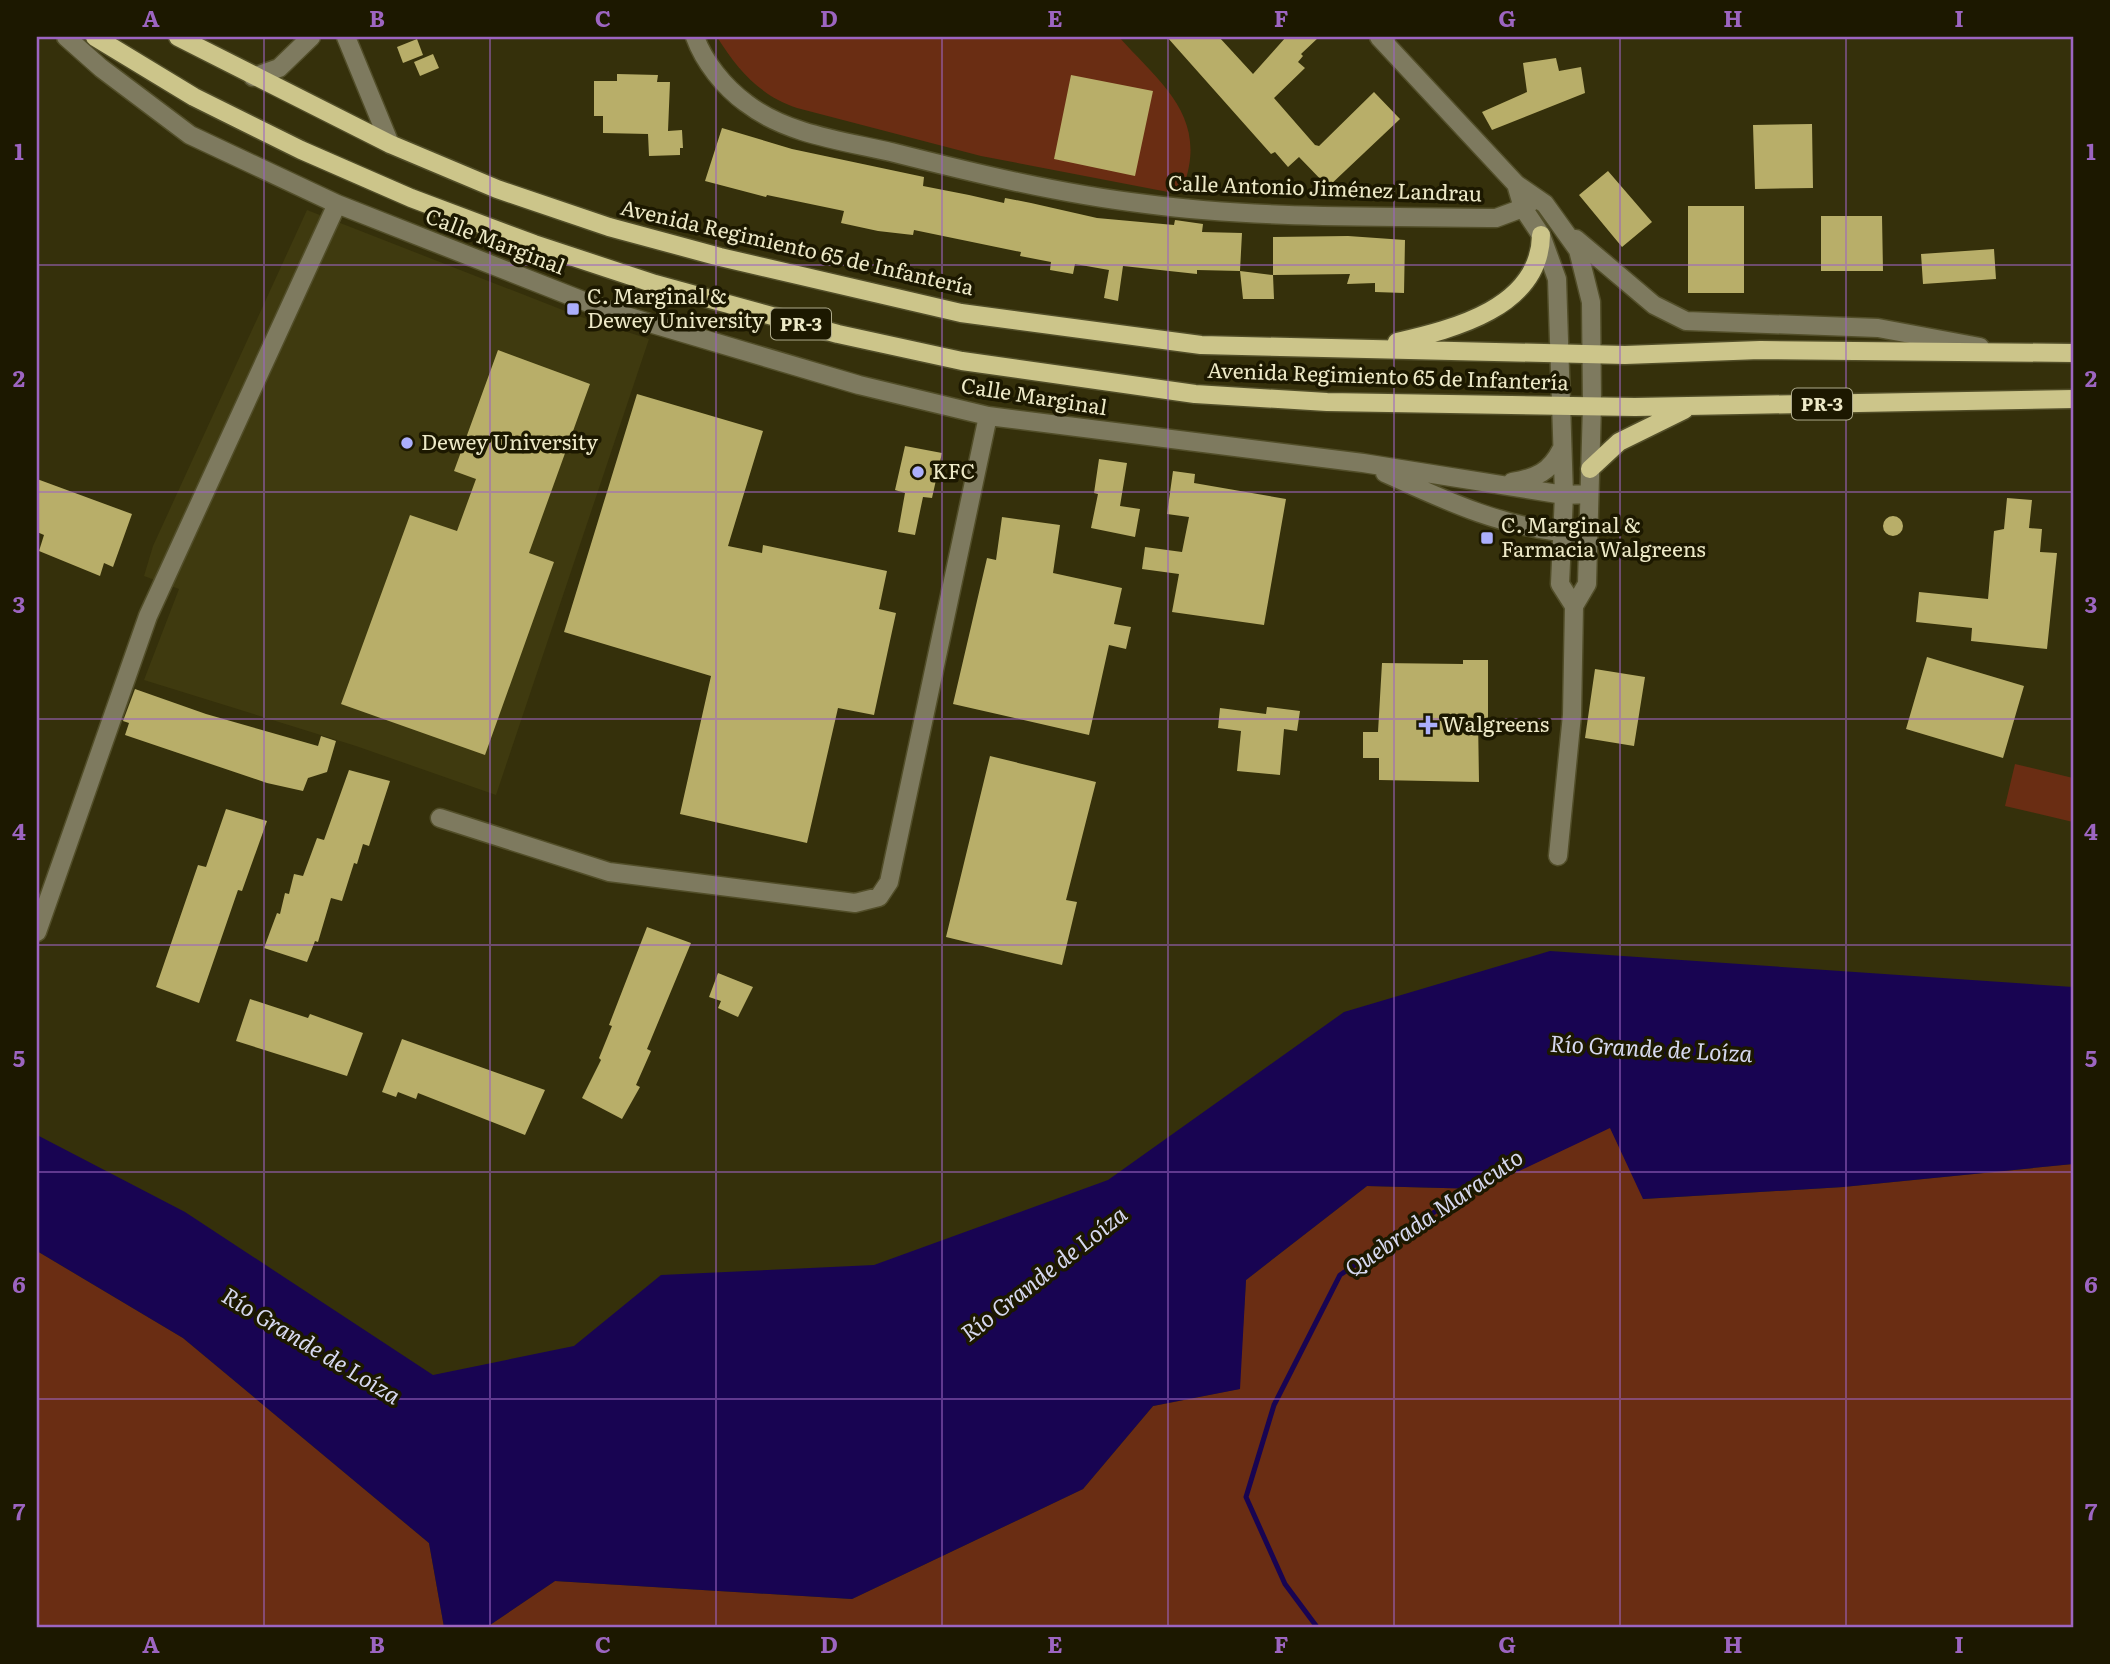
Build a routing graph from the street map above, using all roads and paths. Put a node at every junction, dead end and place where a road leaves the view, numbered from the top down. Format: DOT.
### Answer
graph roads {
  1 [pos="66,37"];
  2 [pos="95,37"];
  3 [pos="178,37"];
  4 [pos="311,37"];
  5 [pos="346,37"];
  6 [pos="695,37"];
  7 [pos="1379,37"];
  8 [pos="253,77"];
  9 [pos="390,144"];
  10 [pos="1529,203"];
  11 [pos="337,204"];
  12 [pos="1567,231"];
  13 [pos="1541,235"];
  14 [pos="1373,348"];
  15 [pos="1560,353"];
  16 [pos="2011,353"];
  17 [pos="2073,353"];
  18 [pos="1591,354"];
  19 [pos="2073,399"];
  20 [pos="1560,405"];
  21 [pos="1592,405"];
  22 [pos="1693,406"];
  23 [pos="988,416"];
  24 [pos="1562,447"];
  25 [pos="1363,463"];
  26 [pos="1590,469"];
  27 [pos="1497,484"];
  28 [pos="1589,494"];
  29 [pos="1564,495"];
  30 [pos="1562,532"];
  31 [pos="1588,534"];
  32 [pos="1574,606"];
  33 [pos="440,818"];
  34 [pos="1559,856"];
  35 [pos="37,932"];
  1 -- 11 [label="street, Calle Marginal"];
  2 -- 20 [label="main road, Avenida Regimiento 65 de Infantería / PR-3"];
  3 -- 8 [label="main road, Avenida Regimiento 65 de Infantería / PR-3"];
  4 -- 8 [label="street"];
  5 -- 9 [label="street"];
  6 -- 10 [label="street, Calle Antonio Jiménez Landrau"];
  7 -- 10 [label="street"];
  8 -- 9 [label="main road, Avenida Regimiento 65 de Infantería / PR-3"];
  9 -- 14 [label="main road, Avenida Regimiento 65 de Infantería / PR-3"];
  10 -- 12 [label="street"];
  10 -- 13 [label="street"];
  11 -- 23 [label="street, Calle Marginal"];
  11 -- 35 [label="street"];
  12 -- 16 [label="street"];
  12 -- 18 [label="street"];
  13 -- 14 [label="main road"];
  13 -- 15 [label="street"];
  14 -- 15 [label="main road, Avenida Regimiento 65 de Infantería / PR-3"];
  15 -- 18 [label="main road, Avenida Regimiento 65 de Infantería / PR-3"];
  15 -- 20 [label="street"];
  16 -- 17 [label="main road, Avenida Regimiento 65 de Infantería / PR-3"];
  16 -- 18 [label="main road, Avenida Regimiento 65 de Infantería / PR-3"];
  18 -- 21 [label="street"];
  19 -- 22 [label="main road, Avenida Regimiento 65 de Infantería / PR-3"];
  20 -- 21 [label="main road, Avenida Regimiento 65 de Infantería / PR-3"];
  20 -- 24 [label="street"];
  21 -- 22 [label="main road, Avenida Regimiento 65 de Infantería / PR-3"];
  21 -- 26 [label="street"];
  22 -- 26 [label="main road"];
  23 -- 25 [label="street, Calle Marginal"];
  23 -- 33 [label="street"];
  24 -- 27 [label="street"];
  24 -- 29 [label="street"];
  25 -- 27 [label="street, Calle Marginal"];
  25 -- 30 [label="street, Calle Marginal"];
  26 -- 28 [label="street"];
  27 -- 29 [label="street, Calle Marginal"];
  28 -- 29 [label="street, Calle Marginal"];
  28 -- 31 [label="street"];
  29 -- 30 [label="street"];
  30 -- 31 [label="street, Calle Marginal"];
  30 -- 32 [label="street"];
  31 -- 32 [label="street"];
  32 -- 34 [label="street"];
}
